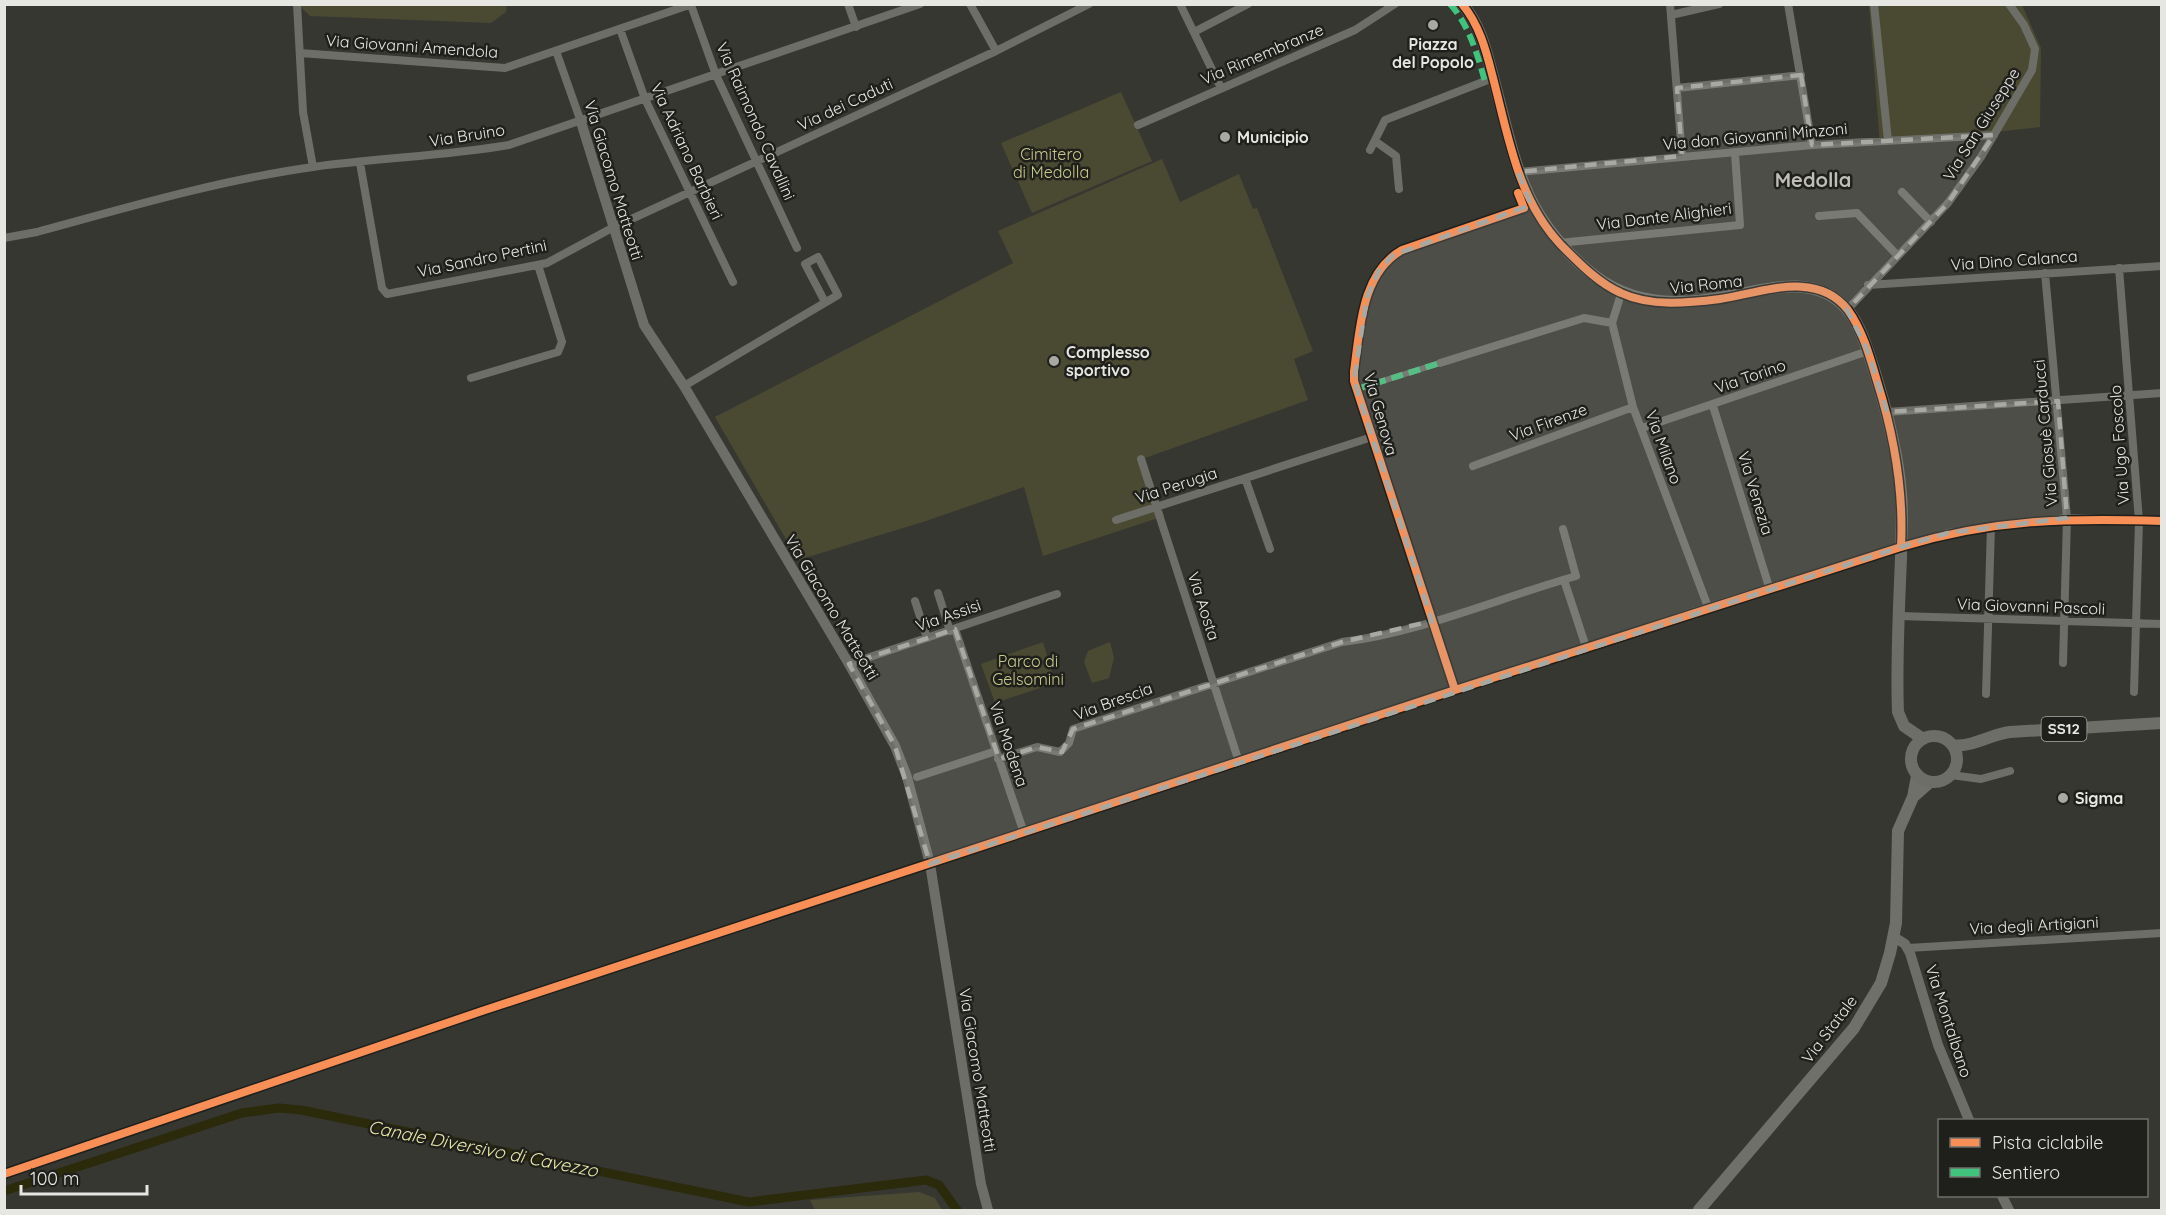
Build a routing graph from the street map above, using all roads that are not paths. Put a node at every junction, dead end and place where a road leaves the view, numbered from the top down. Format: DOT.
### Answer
graph roads {
  1 [pos="297,4"];
  2 [pos="848,4"];
  3 [pos="920,4"];
  4 [pos="970,4"];
  5 [pos="1089,4"];
  6 [pos="1180,4"];
  7 [pos="1248,4"];
  8 [pos="1395,4"];
  9 [pos="1462,4"];
  10 [pos="1670,4"];
  11 [pos="1719,4"];
  12 [pos="1788,4"];
  13 [pos="1874,4"];
  14 [pos="2010,4"];
  15 [pos="691,5"];
  16 [pos="1671,15"];
  17 [pos="856,27"];
  18 [pos="620,29"];
  19 [pos="1194,32"];
  20 [pos="556,51"];
  21 [pos="996,51"];
  22 [pos="300,53"];
  23 [pos="716,75"];
  24 [pos="1801,75"];
  25 [pos="1493,78"];
  26 [pos="1221,88"];
  27 [pos="1677,88"];
  28 [pos="645,99"];
  29 [pos="581,122"];
  30 [pos="1138,125"];
  31 [pos="1994,135"];
  32 [pos="1375,141"];
  33 [pos="1888,141"];
  34 [pos="1812,145"];
  35 [pos="1370,150"];
  36 [pos="1735,154"];
  37 [pos="1682,156"];
  38 [pos="756,162"];
  39 [pos="360,163"];
  40 [pos="313,167"];
  41 [pos="1518,172"];
  42 [pos="1399,189"];
  43 [pos="1902,192"];
  44 [pos="688,193"];
  45 [pos="1531,205"];
  46 [pos="1819,216"];
  47 [pos="1931,222"];
  48 [pos="612,228"];
  49 [pos="4,238"];
  50 [pos="1559,243"];
  51 [pos="797,248"];
  52 [pos="1898,256"];
  53 [pos="538,265"];
  54 [pos="2162,266"];
  55 [pos="2120,268"];
  56 [pos="2045,273"];
  57 [pos="733,282"];
  58 [pos="1868,285"];
  59 [pos="1621,294"];
  60 [pos="825,302"];
  61 [pos="1847,310"];
  62 [pos="1612,323"];
  63 [pos="1868,351"];
  64 [pos="1440,363"];
  65 [pos="471,378"];
  66 [pos="684,386"];
  67 [pos="1357,389"];
  68 [pos="2162,393"];
  69 [pos="2131,395"];
  70 [pos="2058,401"];
  71 [pos="1713,405"];
  72 [pos="1634,407"];
  73 [pos="1887,412"];
  74 [pos="1642,428"];
  75 [pos="1371,437"];
  76 [pos="1141,459"];
  77 [pos="1473,466"];
  78 [pos="1245,478"];
  79 [pos="1157,506"];
  80 [pos="2067,518"];
  81 [pos="1116,520"];
  82 [pos="2139,521"];
  83 [pos="2162,521"];
  84 [pos="1991,526"];
  85 [pos="1563,529"];
  86 [pos="1901,547"];
  87 [pos="1270,549"];
  88 [pos="1564,580"];
  89 [pos="1770,590"];
  90 [pos="938,593"];
  91 [pos="1057,594"];
  92 [pos="915,601"];
  93 [pos="1708,607"];
  94 [pos="1899,616"];
  95 [pos="1989,619"];
  96 [pos="1432,621"];
  97 [pos="2065,622"];
  98 [pos="2134,624"];
  99 [pos="2162,624"];
  100 [pos="953,630"];
  101 [pos="927,638"];
  102 [pos="1586,647"];
  103 [pos="2063,663"];
  104 [pos="849,664"];
  105 [pos="1213,682"];
  106 [pos="1455,690"];
  107 [pos="2134,692"];
  108 [pos="1986,694"];
  109 [pos="2162,723"];
  110 [pos="1907,730"];
  111 [pos="1923,739"];
  112 [pos="1970,744"];
  113 [pos="1952,745"];
  114 [pos="1912,750"];
  115 [pos="997,755"];
  116 [pos="1957,761"];
  117 [pos="1239,762"];
  118 [pos="2010,771"];
  119 [pos="1951,775"];
  120 [pos="1917,776"];
  121 [pos="917,777"];
  122 [pos="1930,782"];
  123 [pos="1912,797"];
  124 [pos="1024,833"];
  125 [pos="930,864"];
  126 [pos="2162,933"];
  127 [pos="1894,937"];
  128 [pos="1908,948"];
  129 [pos="1969,1119"];
  130 [pos="988,1210"];
  131 [pos="1699,1210"];
  1 -- 22 [label="street"];
  2 -- 17 [label="street"];
  3 -- 17 [label="street, Via Bruino"];
  4 -- 21 [label="street"];
  5 -- 21 [label="street, Via dei Caduti"];
  6 -- 19 [label="street"];
  7 -- 19 [label="street"];
  8 -- 26 [label="street, Via Rimembranze"];
  9 -- 25 [label="main road, Via Roma"];
  10 -- 16 [label="street"];
  11 -- 16 [label="street"];
  12 -- 24 [label="street"];
  13 -- 33 [label="street"];
  14 -- 31 [label="street, Via San Giuseppe"];
  15 -- 18 [label="street, Via Giovanni Amendola"];
  15 -- 23 [label="street, Via Raimondo Cavallini"];
  16 -- 27 [label="street"];
  17 -- 23 [label="street, Via Bruino"];
  18 -- 20 [label="street, Via Giovanni Amendola"];
  18 -- 28 [label="street, Via Adriano Barbieri"];
  19 -- 26 [label="street"];
  20 -- 22 [label="street, Via Giovanni Amendola"];
  20 -- 29 [label="street, Via Giacomo Matteotti"];
  21 -- 38 [label="street, Via dei Caduti"];
  22 -- 40 [label="street"];
  23 -- 28 [label="street, Via Bruino"];
  23 -- 38 [label="street, Via Raimondo Cavallini"];
  24 -- 27 [label="street"];
  24 -- 34 [label="street"];
  25 -- 32 [label="street"];
  25 -- 41 [label="main road, Via Roma"];
  26 -- 30 [label="street, Via Rimembranze"];
  27 -- 37 [label="street"];
  28 -- 29 [label="street, Via Bruino"];
  28 -- 44 [label="street, Via Adriano Barbieri"];
  29 -- 39 [label="street, Via Bruino"];
  29 -- 48 [label="street, Via Giacomo Matteotti"];
  31 -- 33 [label="street, Via don Giovanni Minzoni"];
  31 -- 47 [label="street, Via San Giuseppe"];
  32 -- 35 [label="street"];
  32 -- 42 [label="street"];
  33 -- 34 [label="street, Via don Giovanni Minzoni"];
  34 -- 36 [label="street, Via don Giovanni Minzoni"];
  36 -- 37 [label="street, Via don Giovanni Minzoni"];
  36 -- 50 [label="street, Via Dante Alighieri"];
  37 -- 41 [label="street, Via don Giovanni Minzoni"];
  38 -- 44 [label="street, Via dei Caduti"];
  38 -- 51 [label="street, Via Raimondo Cavallini"];
  39 -- 40 [label="street, Via Bruino"];
  39 -- 53 [label="street, Via Sandro Pertini"];
  40 -- 49 [label="street, Via Bruino"];
  41 -- 45 [label="main road, Via Roma"];
  43 -- 47 [label="street"];
  44 -- 48 [label="street, Via dei Caduti"];
  44 -- 57 [label="street, Via Adriano Barbieri"];
  45 -- 50 [label="main road, Via Roma"];
  45 -- 67 [label="street, Via Genova"];
  46 -- 52 [label="street"];
  47 -- 52 [label="street, Via San Giuseppe"];
  48 -- 53 [label="street, Via Sandro Pertini"];
  48 -- 66 [label="street, Via Giacomo Matteotti"];
  50 -- 59 [label="main road, Via Roma"];
  52 -- 58 [label="street, Via San Giuseppe"];
  53 -- 65 [label="street"];
  54 -- 55 [label="street, Via Dino Calanca"];
  55 -- 56 [label="street, Via Dino Calanca"];
  55 -- 69 [label="street, Via Ugo Foscolo"];
  56 -- 58 [label="street, Via Dino Calanca"];
  56 -- 70 [label="street, Via Giosuè Carducci"];
  58 -- 61 [label="street, Via San Giuseppe"];
  59 -- 61 [label="main road, Via Roma"];
  59 -- 62 [label="street"];
  60 -- 60 [label="street"];
  60 -- 66 [label="street"];
  61 -- 63 [label="main road, Via Roma"];
  62 -- 64 [label="street"];
  62 -- 72 [label="street, Via Milano"];
  63 -- 71 [label="street, Via Torino"];
  63 -- 73 [label="main road, Via Roma"];
  64 -- 67 [label="street"];
  66 -- 104 [label="street, Via Giacomo Matteotti"];
  67 -- 75 [label="street, Via Genova"];
  68 -- 69 [label="street"];
  69 -- 70 [label="street"];
  69 -- 82 [label="street, Via Ugo Foscolo"];
  70 -- 73 [label="street"];
  70 -- 80 [label="street, Via Giosuè Carducci"];
  71 -- 74 [label="street, Via Torino"];
  71 -- 89 [label="street, Via Venezia"];
  72 -- 74 [label="street, Via Milano"];
  72 -- 77 [label="street, Via Firenze"];
  73 -- 86 [label="main road, Via Roma"];
  74 -- 93 [label="street, Via Milano"];
  75 -- 78 [label="street, Via Perugia"];
  75 -- 96 [label="street, Via Genova"];
  76 -- 79 [label="street, Via Aosta"];
  78 -- 79 [label="street, Via Perugia"];
  78 -- 87 [label="street"];
  79 -- 81 [label="street, Via Perugia"];
  79 -- 105 [label="street, Via Aosta"];
  80 -- 82 [label="street"];
  80 -- 84 [label="street"];
  80 -- 97 [label="street, Via Giosuè Carducci"];
  82 -- 83 [label="street"];
  82 -- 98 [label="street, Via Ugo Foscolo"];
  84 -- 86 [label="street"];
  84 -- 95 [label="street"];
  85 -- 88 [label="street"];
  86 -- 89 [label="street"];
  86 -- 94 [label="main road, Via Roma"];
  88 -- 96 [label="street"];
  88 -- 102 [label="street"];
  89 -- 93 [label="street"];
  90 -- 100 [label="street, Via Modena"];
  91 -- 100 [label="street, Via Assisi"];
  92 -- 101 [label="street"];
  93 -- 102 [label="street"];
  94 -- 95 [label="street, Via Giovanni Pascoli"];
  94 -- 110 [label="main road, Via Roma"];
  95 -- 97 [label="street, Via Giovanni Pascoli"];
  95 -- 108 [label="street"];
  96 -- 105 [label="street"];
  96 -- 106 [label="street, Via Genova"];
  97 -- 98 [label="street, Via Giovanni Pascoli"];
  97 -- 103 [label="street, Via Giosuè Carducci"];
  98 -- 99 [label="street, Via Giovanni Pascoli"];
  98 -- 107 [label="street, Via Ugo Foscolo"];
  100 -- 101 [label="street, Via Assisi"];
  100 -- 115 [label="street, Via Modena"];
  101 -- 104 [label="street, Via Assisi"];
  102 -- 106 [label="street"];
  104 -- 125 [label="street, Via Giacomo Matteotti"];
  105 -- 115 [label="street, Via Brescia"];
  105 -- 117 [label="street, Via Aosta"];
  106 -- 117 [label="street"];
  109 -- 112 [label="main road, SS12"];
  110 -- 111 [label="main road"];
  110 -- 114 [label="main road, Via Roma"];
  111 -- 113 [label="main road"];
  111 -- 114 [label="main road"];
  112 -- 113 [label="main road"];
  112 -- 116 [label="main road"];
  113 -- 116 [label="main road"];
  114 -- 120 [label="main road"];
  115 -- 121 [label="street"];
  115 -- 124 [label="street, Via Modena"];
  116 -- 119 [label="main road"];
  117 -- 124 [label="street"];
  118 -- 119 [label="street"];
  119 -- 122 [label="main road"];
  120 -- 122 [label="main road"];
  120 -- 123 [label="main road, Via Statale"];
  122 -- 123 [label="main road, Via Statale"];
  123 -- 127 [label="main road, Via Statale"];
  124 -- 125 [label="street"];
  125 -- 130 [label="street, Via Giacomo Matteotti"];
  126 -- 128 [label="street, Via degli Artigiani"];
  127 -- 128 [label="street, Via Montalbano"];
  127 -- 131 [label="main road, Via Statale"];
  128 -- 129 [label="street, Via Montalbano"];
}
